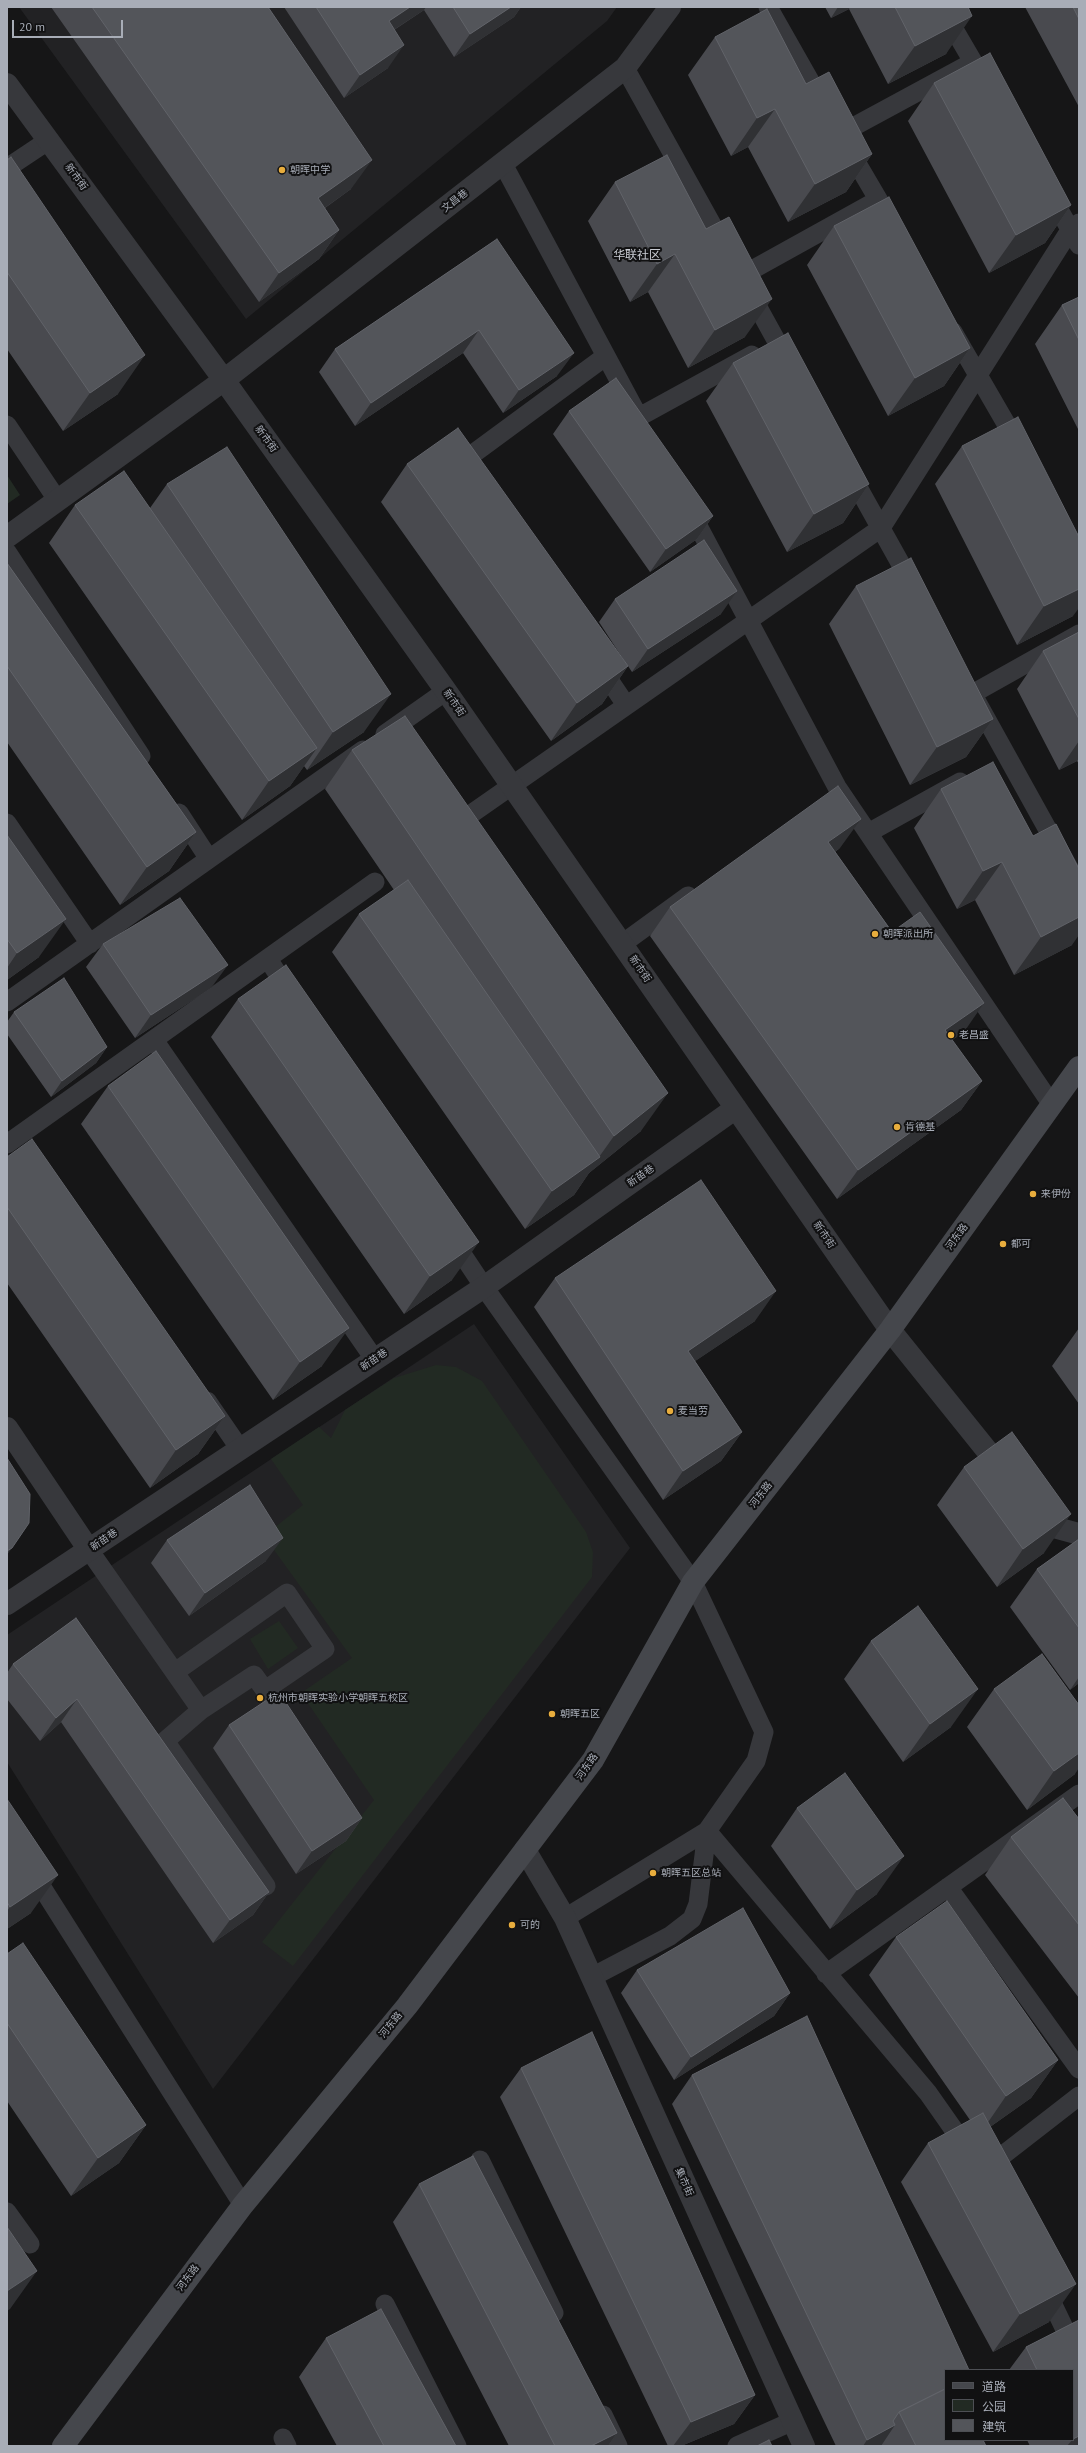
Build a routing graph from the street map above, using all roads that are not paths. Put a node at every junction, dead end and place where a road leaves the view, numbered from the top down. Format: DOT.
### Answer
graph roads {
  1 [pos="670,7"];
  2 [pos="768,7"];
  3 [pos="941,7"];
  4 [pos="973,62"];
  5 [pos="625,68"];
  6 [pos="7,84"];
  7 [pos="996,102"];
  8 [pos="840,134"];
  9 [pos="50,140"];
  10 [pos="503,164"];
  11 [pos="7,168"];
  12 [pos="1043,182"];
  13 [pos="878,200"];
  14 [pos="1076,233"];
  15 [pos="901,241"];
  16 [pos="741,276"];
  17 [pos="944,315"];
  18 [pos="777,342"];
  19 [pos="606,356"];
  20 [pos="978,375"];
  21 [pos="796,376"];
  22 [pos="224,380"];
  23 [pos="7,425"];
  24 [pos="842,459"];
  25 [pos="1029,463"];
  26 [pos="476,482"];
  27 [pos="681,494"];
  28 [pos="58,501"];
  29 [pos="881,528"];
  30 [pos="7,537"];
  31 [pos="7,552"];
  32 [pos="923,604"];
  33 [pos="748,620"];
  34 [pos="1079,634"];
  35 [pos="591,653"];
  36 [pos="446,691"];
  37 [pos="626,705"];
  38 [pos="993,764"];
  39 [pos="152,772"];
  40 [pos="512,785"];
  41 [pos="170,799"];
  42 [pos="7,823"];
  43 [pos="868,833"];
  44 [pos="443,834"];
  45 [pos="209,859"];
  46 [pos="375,882"];
  47 [pos="705,884"];
  48 [pos="1079,886"];
  49 [pos="90,944"];
  50 [pos="622,944"];
  51 [pos="268,959"];
  52 [pos="7,1002"];
  53 [pos="298,1005"];
  54 [pos="154,1040"];
  55 [pos="1079,1067"];
  56 [pos="1052,1105"];
  57 [pos="736,1108"];
  58 [pos="19,1142"];
  59 [pos="441,1222"];
  60 [pos="484,1287"];
  61 [pos="890,1330"];
  62 [pos="375,1360"];
  63 [pos="194,1383"];
  64 [pos="7,1428"];
  65 [pos="240,1449"];
  66 [pos="1079,1534"];
  67 [pos="88,1550"];
  68 [pos="693,1582"];
  69 [pos="7,1604"];
  70 [pos="174,1672"];
  71 [pos="265,1690"];
  72 [pos="202,1710"];
  73 [pos="283,1715"];
  74 [pos="1078,1796"];
  75 [pos="707,1830"];
  76 [pos="7,1832"];
  77 [pos="525,1850"];
  78 [pos="266,1886"];
  79 [pos="948,1887"];
  80 [pos="566,1918"];
  81 [pos="826,1974"];
  82 [pos="592,1977"];
  83 [pos="1079,2069"];
  84 [pos="1079,2096"];
  85 [pos="480,2160"];
  86 [pos="243,2205"];
  87 [pos="7,2212"];
  88 [pos="30,2244"];
  89 [pos="1036,2269"];
  90 [pos="385,2304"];
  91 [pos="563,2332"];
  92 [pos="1079,2359"];
  93 [pos="594,2396"];
  94 [pos="793,2421"];
  95 [pos="63,2446"];
  96 [pos="457,2446"];
  97 [pos="618,2446"];
  98 [pos="737,2446"];
  99 [pos="804,2446"];
  1 -- 5 [label="street, 文昌巷"];
  2 -- 8 [label="lane"];
  3 -- 4 [label="lane"];
  4 -- 7 [label="lane"];
  4 -- 8 [label="lane"];
  5 -- 10 [label="street, 文昌巷"];
  5 -- 16 [label="lane"];
  6 -- 9 [label="street, 新市街"];
  8 -- 13 [label="lane"];
  9 -- 11 [label="lane"];
  9 -- 22 [label="street, 新市街"];
  10 -- 19 [label="lane"];
  10 -- 22 [label="street, 文昌巷"];
  12 -- 14 [label="lane"];
  13 -- 15 [label="lane"];
  13 -- 16 [label="lane"];
  14 -- 20 [label="lane"];
  16 -- 18 [label="lane"];
  17 -- 20 [label="lane"];
  18 -- 19 [label="lane"];
  18 -- 21 [label="lane"];
  19 -- 26 [label="lane"];
  20 -- 25 [label="lane"];
  20 -- 29 [label="lane"];
  22 -- 28 [label="street, 文昌巷"];
  22 -- 36 [label="street, 新市街"];
  23 -- 28 [label="lane"];
  24 -- 29 [label="lane"];
  27 -- 33 [label="lane"];
  28 -- 30 [label="street, 文昌巷"];
  29 -- 32 [label="lane"];
  29 -- 33 [label="lane"];
  31 -- 39 [label="lane"];
  33 -- 37 [label="lane"];
  33 -- 43 [label="lane"];
  34 -- 38 [label="lane"];
  35 -- 37 [label="lane"];
  36 -- 40 [label="street, 新市街"];
  36 -- 45 [label="lane"];
  37 -- 40 [label="lane"];
  38 -- 43 [label="lane"];
  38 -- 48 [label="lane"];
  40 -- 44 [label="lane"];
  40 -- 50 [label="street, 新市街"];
  41 -- 45 [label="lane"];
  42 -- 49 [label="lane"];
  43 -- 56 [label="lane"];
  45 -- 49 [label="lane"];
  46 -- 51 [label="lane"];
  47 -- 50 [label="lane"];
  49 -- 52 [label="lane"];
  50 -- 57 [label="street, 新市街"];
  51 -- 53 [label="lane"];
  51 -- 54 [label="lane"];
  54 -- 58 [label="lane"];
  54 -- 62 [label="lane"];
  55 -- 56 [label="main road, 河东路"];
  56 -- 61 [label="main road, 河东路"];
  57 -- 60 [label="street, 新苗巷"];
  57 -- 61 [label="street, 新市街"];
  59 -- 60 [label="lane"];
  60 -- 62 [label="street, 新苗巷"];
  60 -- 68 [label="lane"];
  61 -- 66 [label="street, 新市街"];
  61 -- 68 [label="main road, 河东路"];
  62 -- 65 [label="street, 新苗巷"];
  63 -- 65 [label="lane"];
  64 -- 67 [label="street"];
  65 -- 67 [label="street, 新苗巷"];
  67 -- 69 [label="street, 新苗巷"];
  67 -- 70 [label="lane"];
  68 -- 75 [label="lane"];
  68 -- 77 [label="main road, 河东路"];
  70 -- 71 [label="lane"];
  70 -- 72 [label="lane"];
  71 -- 72 [label="lane"];
  71 -- 73 [label="lane"];
  72 -- 78 [label="lane"];
  74 -- 79 [label="lane"];
  75 -- 80 [label="lane"];
  75 -- 81 [label="lane"];
  75 -- 82 [label="lane"];
  76 -- 86 [label="lane"];
  77 -- 80 [label="street, 集市街"];
  77 -- 86 [label="main road, 河东路"];
  79 -- 81 [label="lane"];
  79 -- 83 [label="lane"];
  80 -- 82 [label="street, 集市街"];
  81 -- 84 [label="lane"];
  82 -- 94 [label="street, 集市街"];
  85 -- 91 [label="lane"];
  86 -- 95 [label="main road, 河东路"];
  87 -- 88 [label="lane"];
  89 -- 92 [label="lane"];
  90 -- 96 [label="lane"];
  93 -- 97 [label="lane"];
  94 -- 98 [label="lane"];
  94 -- 99 [label="street, 集市街"];
}
